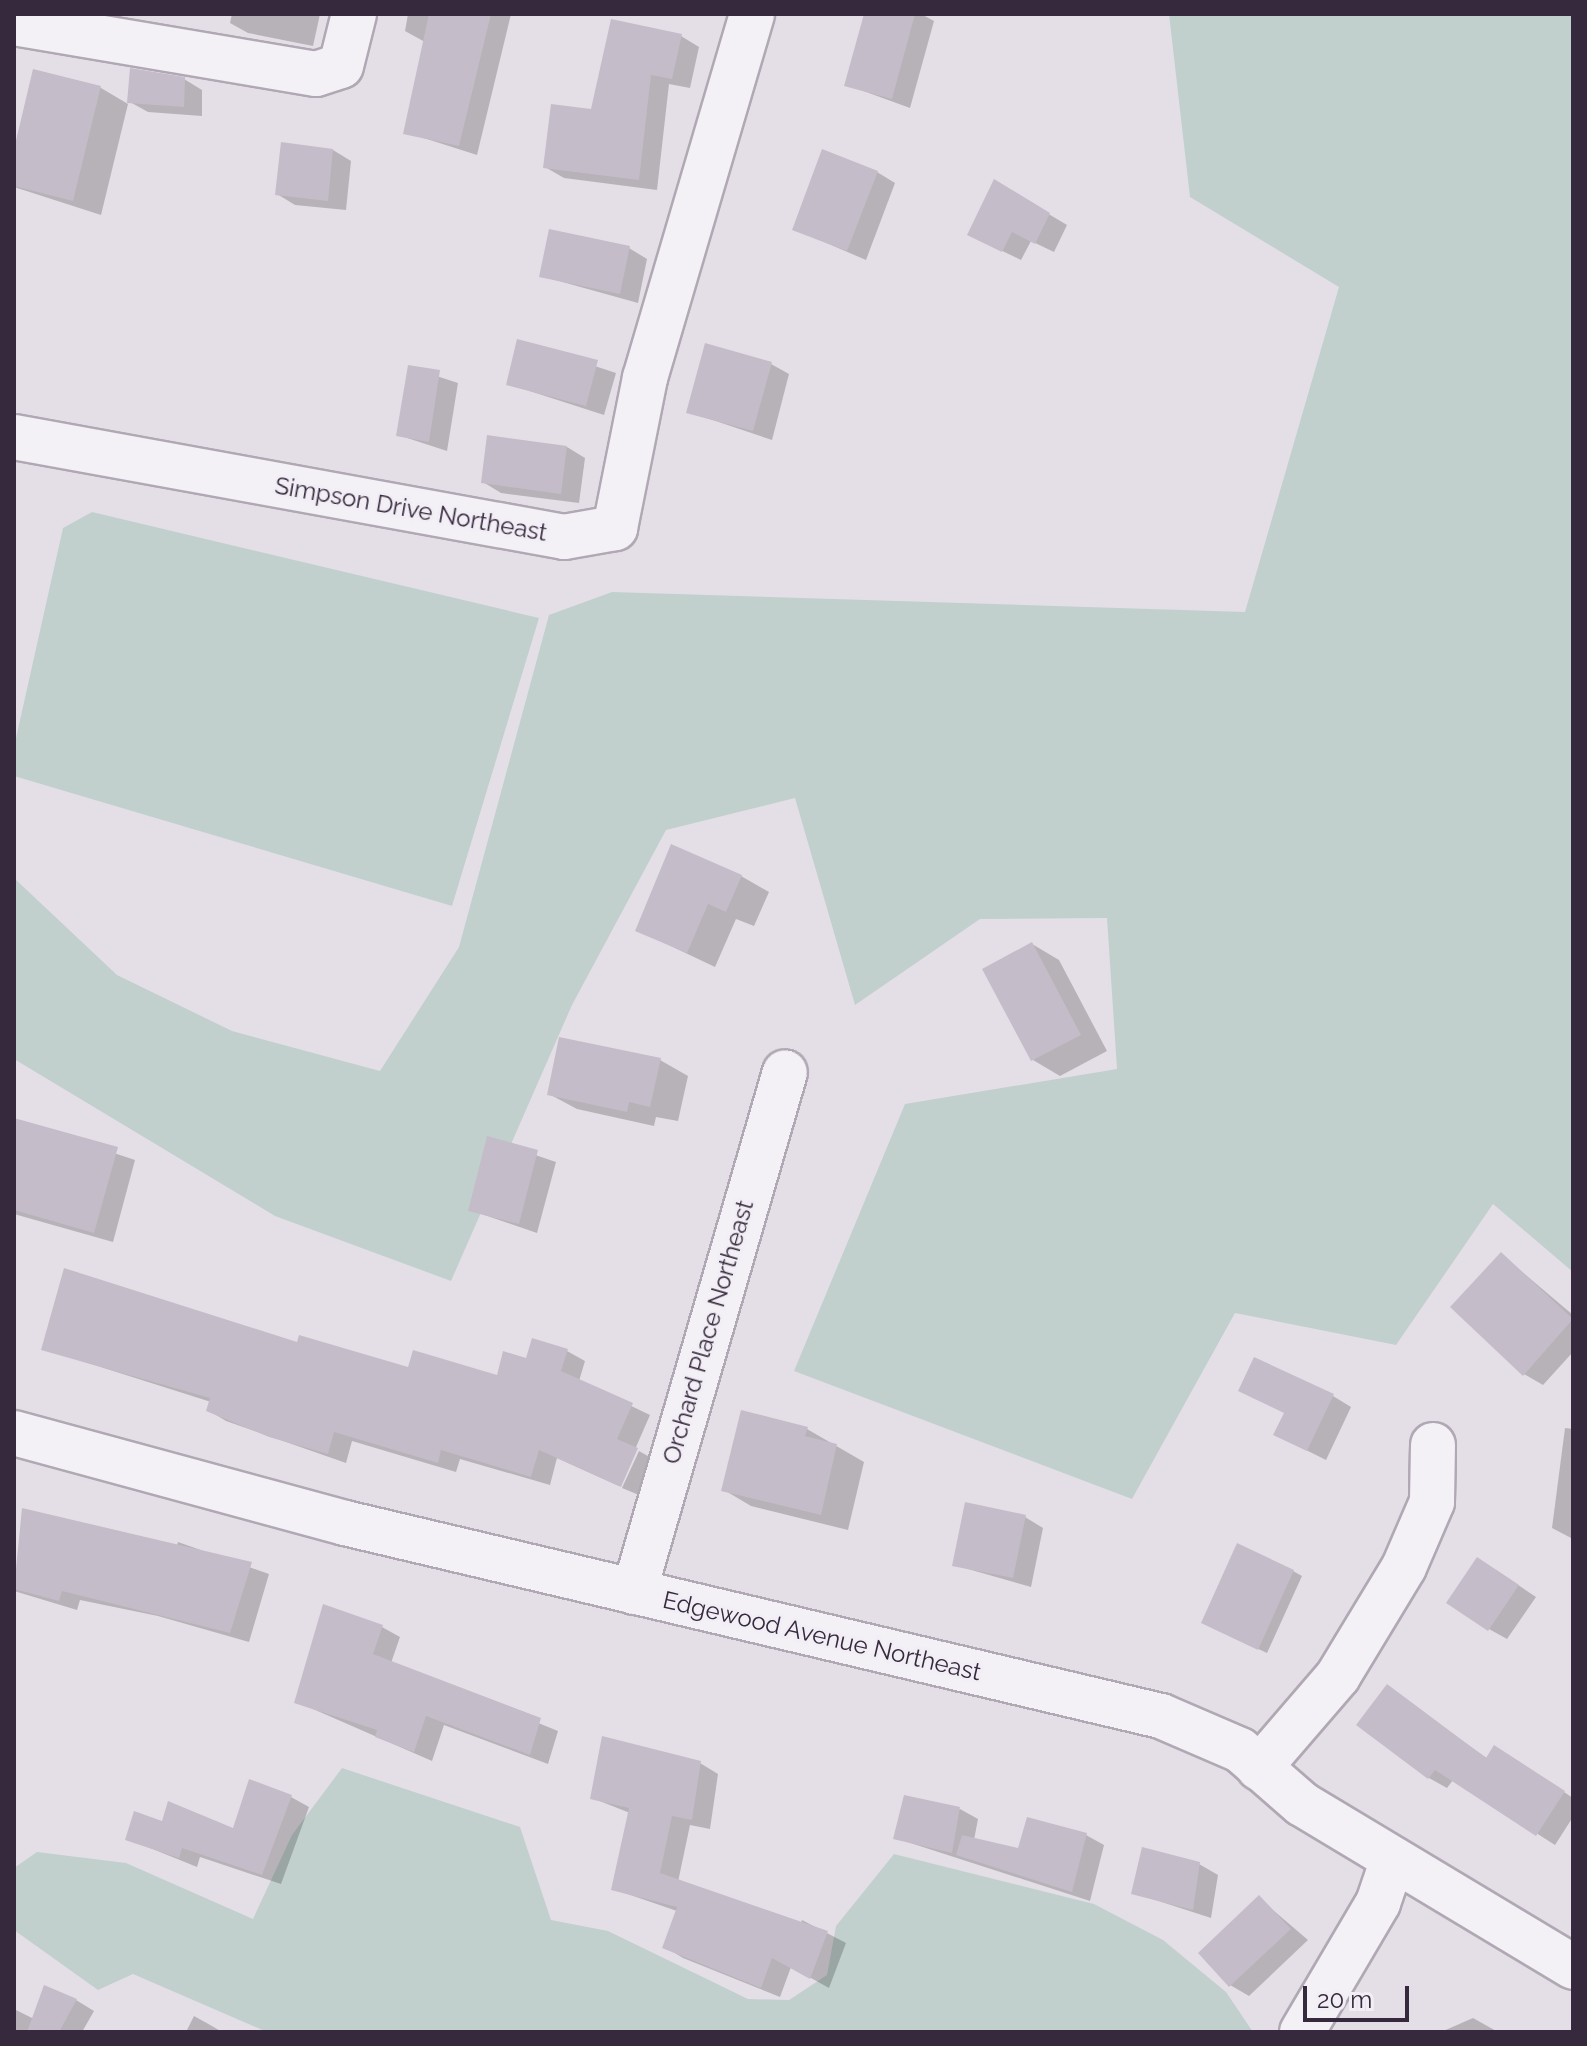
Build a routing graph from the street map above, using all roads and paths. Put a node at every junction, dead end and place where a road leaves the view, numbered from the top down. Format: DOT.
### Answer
graph roads {
  1 [pos="354,14"];
  2 [pos="752,14"];
  3 [pos="14,23"];
  4 [pos="14,437"];
  5 [pos="785,1072"];
  6 [pos="14,1433"];
  7 [pos="1433,1445"];
  8 [pos="634,1592"];
  9 [pos="1259,1768"];
  10 [pos="1393,1859"];
  11 [pos="1573,1967"];
  12 [pos="1302,2032"];
  1 -- 3 [label="street"];
  2 -- 4 [label="street, Simpson Drive Northeast"];
  5 -- 8 [label="street, Orchard Place Northeast"];
  6 -- 8 [label="street, Edgewood Avenue Northeast"];
  7 -- 9 [label="street"];
  8 -- 9 [label="street, Edgewood Avenue Northeast"];
  9 -- 10 [label="street, Edgewood Avenue Northeast"];
  10 -- 11 [label="street, Edgewood Avenue Northeast"];
  10 -- 12 [label="street"];
}
